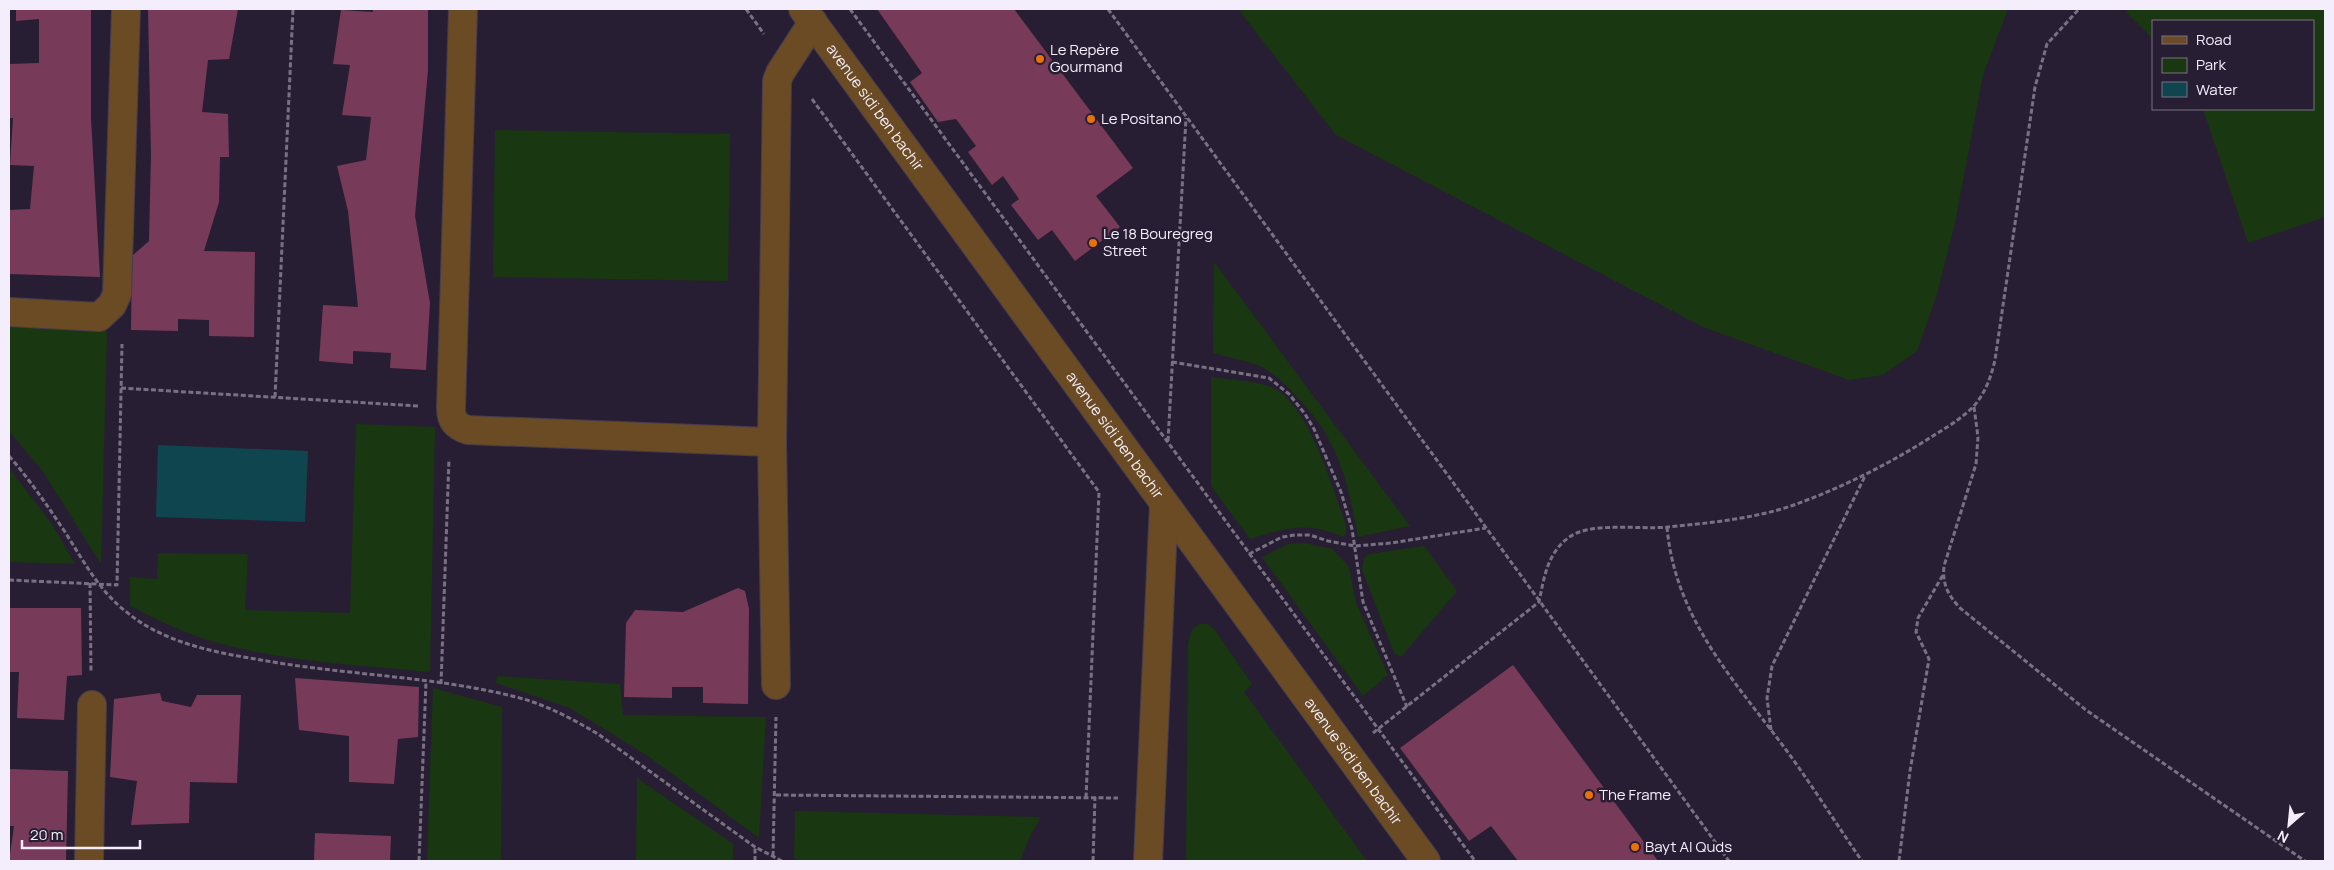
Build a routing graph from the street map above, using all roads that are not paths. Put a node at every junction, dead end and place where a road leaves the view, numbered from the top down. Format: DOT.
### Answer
graph roads {
  1 [pos="126,9"];
  2 [pos="463,9"];
  3 [pos="808,16"];
  4 [pos="9,312"];
  5 [pos="772,442"];
  6 [pos="1164,503"];
  7 [pos="776,685"];
  8 [pos="92,705"];
  9 [pos="88,861"];
  10 [pos="1148,861"];
  11 [pos="1426,861"];
  1 -- 4 [label="street"];
  2 -- 5 [label="street"];
  3 -- 5 [label="street"];
  3 -- 6 [label="street, avenue sidi ben bachir"];
  5 -- 7 [label="street"];
  6 -- 10 [label="street"];
  6 -- 11 [label="street, avenue sidi ben bachir"];
  8 -- 9 [label="street"];
}
